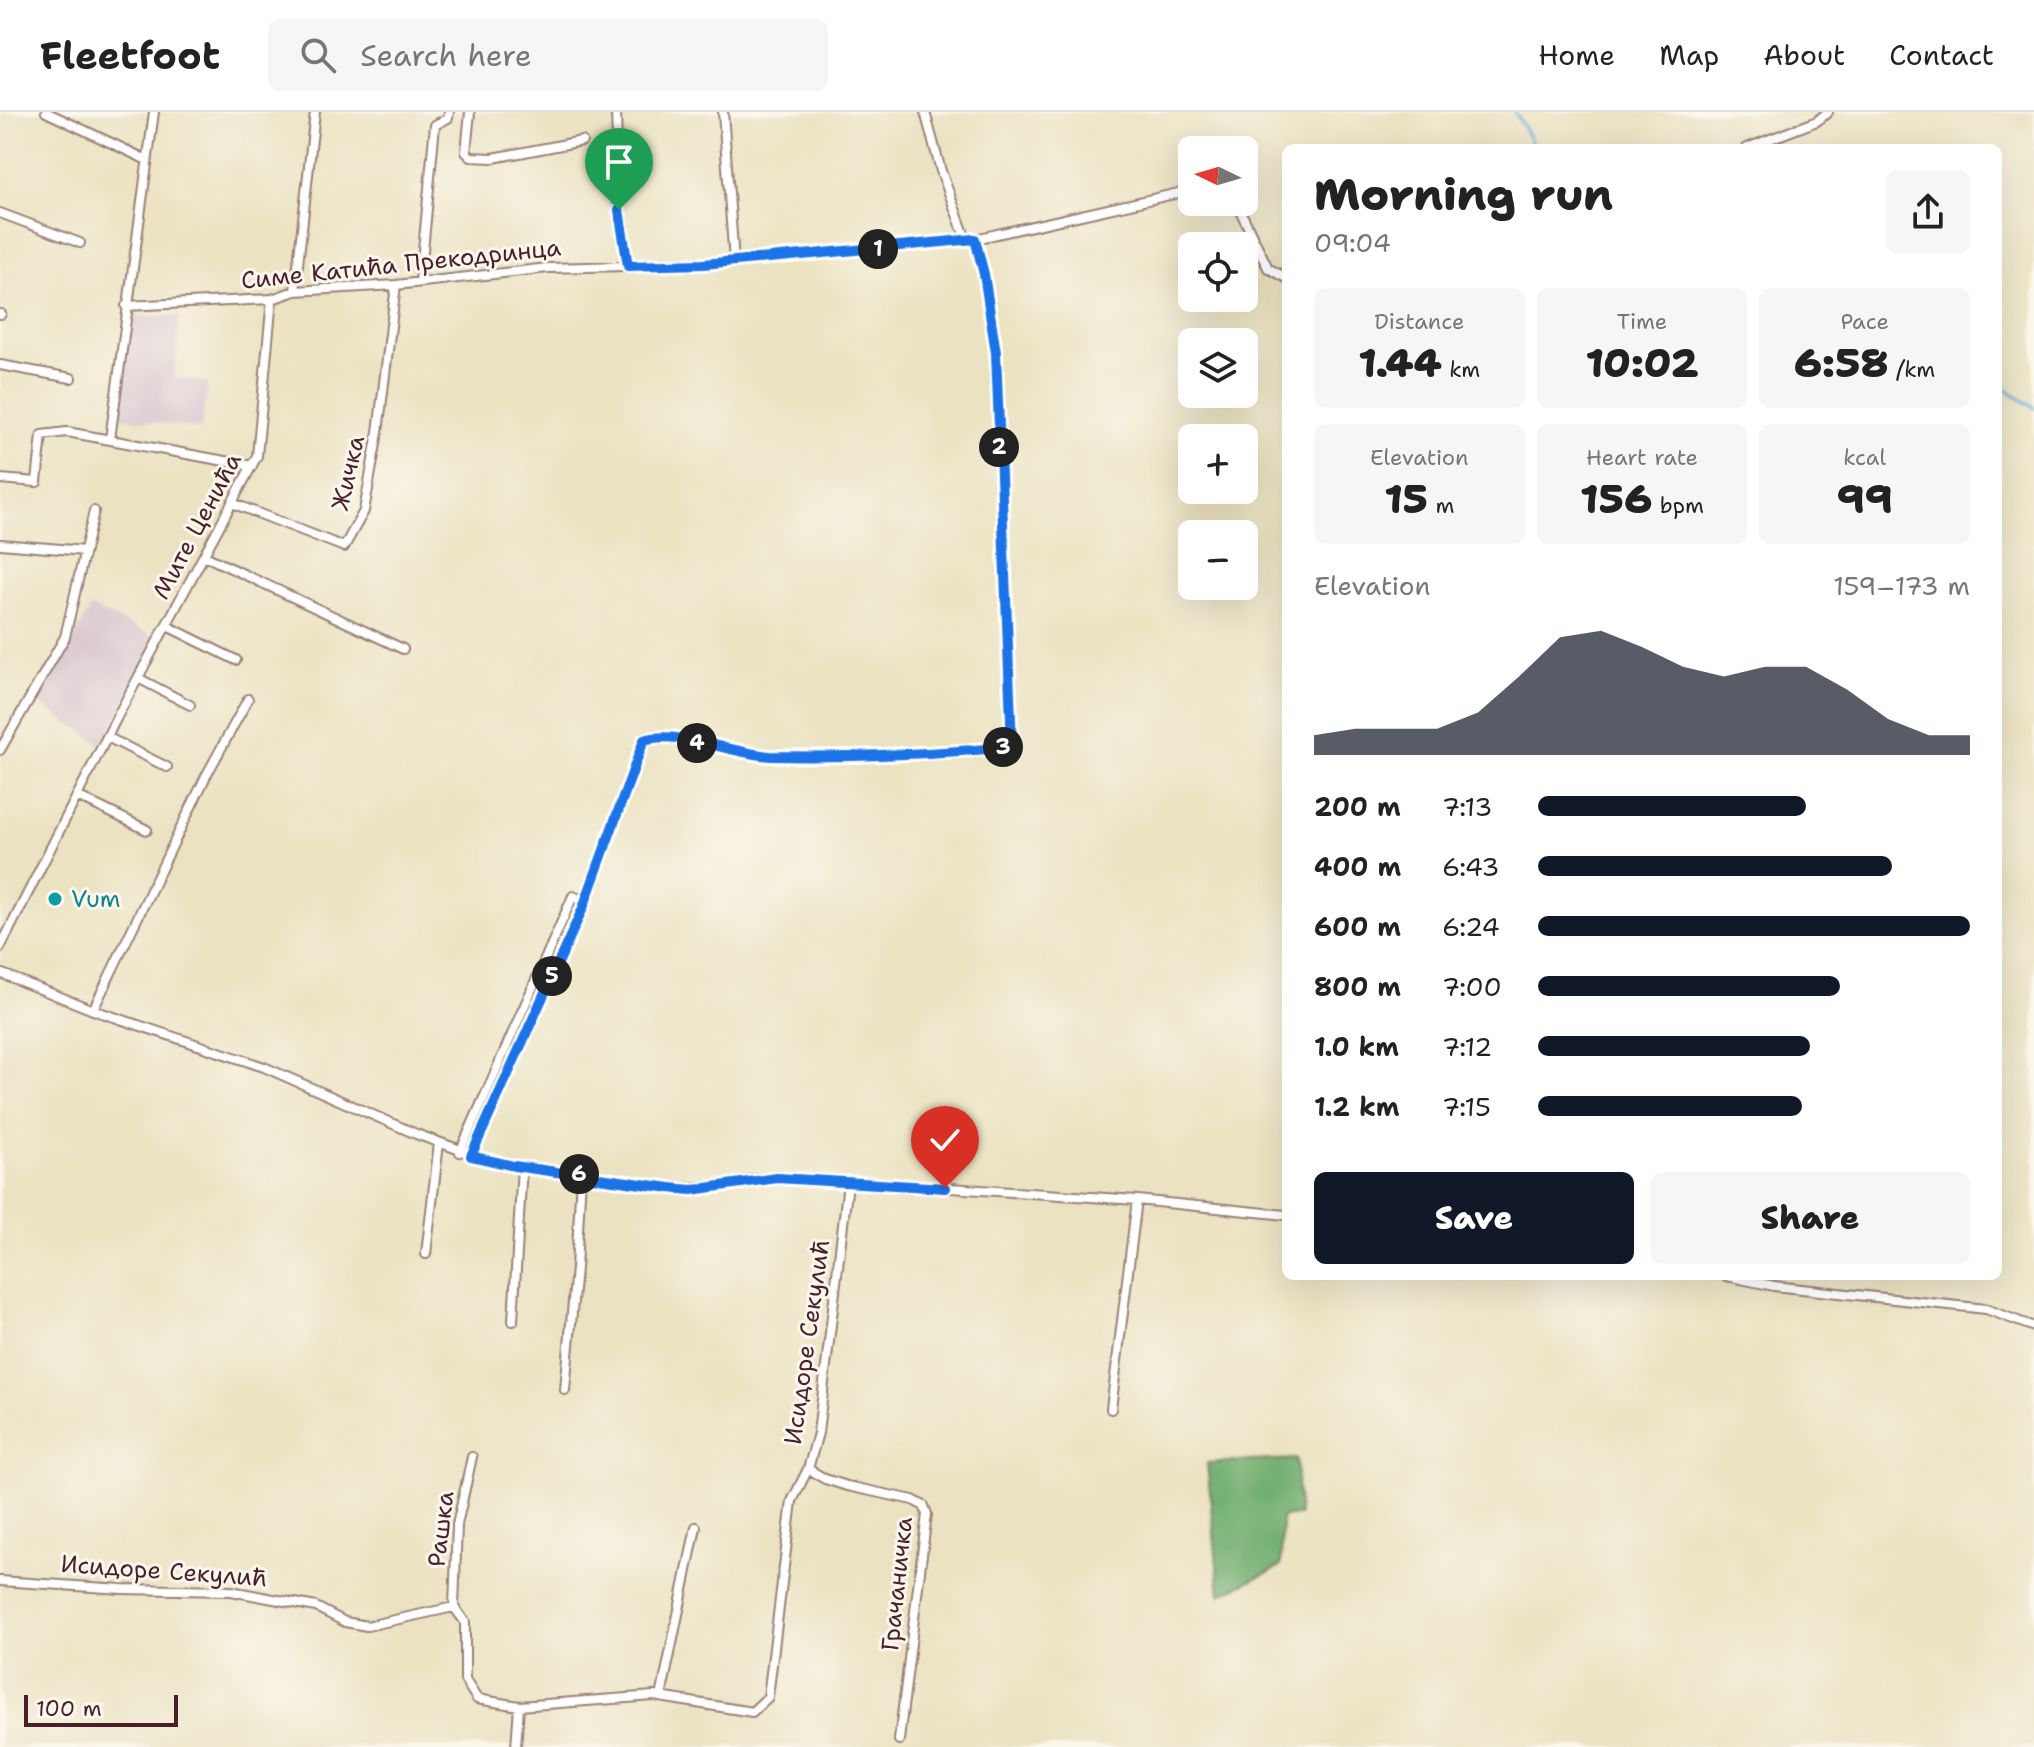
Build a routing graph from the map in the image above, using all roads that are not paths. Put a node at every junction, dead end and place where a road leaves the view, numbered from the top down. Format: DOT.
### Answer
graph roads {
  1 [pos="46,112"];
  2 [pos="154,112"];
  3 [pos="315,112"];
  4 [pos="449,112"];
  5 [pos="470,112"];
  6 [pos="616,112"];
  7 [pos="723,112"];
  8 [pos="925,112"];
  9 [pos="1828,112"];
  10 [pos="582,141"];
  11 [pos="1757,144"];
  12 [pos="147,160"];
  13 [pos="1178,193"];
  14 [pos="0,213"];
  15 [pos="1243,216"];
  16 [pos="971,239"];
  17 [pos="80,243"];
  18 [pos="734,262"];
  19 [pos="628,266"];
  20 [pos="1282,276"];
  21 [pos="420,282"];
  22 [pos="396,285"];
  23 [pos="295,291"];
  24 [pos="272,299"];
  25 [pos="126,306"];
  26 [pos="0,365"];
  27 [pos="71,378"];
  28 [pos="110,439"];
  29 [pos="252,466"];
  30 [pos="0,479"];
  31 [pos="232,503"];
  32 [pos="94,511"];
  33 [pos="0,544"];
  34 [pos="85,551"];
  35 [pos="205,556"];
  36 [pos="167,626"];
  37 [pos="403,649"];
  38 [pos="236,660"];
  39 [pos="138,678"];
  40 [pos="248,699"];
  41 [pos="190,705"];
  42 [pos="107,737"];
  43 [pos="0,750"];
  44 [pos="167,767"];
  45 [pos="77,796"];
  46 [pos="147,830"];
  47 [pos="586,902"];
  48 [pos="0,948"];
  49 [pos="0,973"];
  50 [pos="93,1010"];
  51 [pos="439,1143"];
  52 [pos="460,1152"];
  53 [pos="471,1156"];
  54 [pos="522,1166"];
  55 [pos="581,1175"];
  56 [pos="848,1183"];
  57 [pos="1137,1200"];
  58 [pos="1282,1215"];
  59 [pos="426,1254"];
  60 [pos="1745,1280"];
  61 [pos="513,1321"];
  62 [pos="2034,1327"];
  63 [pos="565,1390"];
  64 [pos="1111,1409"];
  65 [pos="472,1457"];
  66 [pos="808,1469"];
  67 [pos="696,1527"];
  68 [pos="0,1581"];
  69 [pos="454,1607"];
  70 [pos="661,1697"];
  71 [pos="519,1706"];
  72 [pos="899,1740"];
  73 [pos="516,1747"];
  1 -- 12 [label="street"];
  2 -- 12 [label="street"];
  3 -- 23 [label="street"];
  4 -- 21 [label="street"];
  5 -- 10 [label="street"];
  6 -- 19 [label="street"];
  7 -- 18 [label="street"];
  8 -- 16 [label="street"];
  9 -- 11 [label="street"];
  12 -- 25 [label="street"];
  13 -- 16 [label="street, Симе Катића Прекодринца"];
  14 -- 17 [label="street"];
  15 -- 20 [label="street"];
  16 -- 18 [label="street, Симе Катића Прекодринца"];
  16 -- 47 [label="street"];
  18 -- 19 [label="street, Симе Катића Прекодринца"];
  19 -- 21 [label="street, Симе Катића Прекодринца"];
  21 -- 22 [label="street, Симе Катића Прекодринца"];
  22 -- 23 [label="street, Симе Катића Прекодринца"];
  22 -- 31 [label="street, Жичка"];
  23 -- 24 [label="street, Симе Катића Прекодринца"];
  24 -- 25 [label="street, Симе Катића Прекодринца"];
  24 -- 29 [label="street, Мите Ценића"];
  25 -- 28 [label="street"];
  26 -- 27 [label="street"];
  28 -- 29 [label="street"];
  28 -- 30 [label="street"];
  29 -- 31 [label="street, Мите Ценића"];
  31 -- 35 [label="street, Мите Ценића"];
  32 -- 34 [label="street"];
  33 -- 34 [label="street"];
  34 -- 43 [label="street"];
  35 -- 36 [label="street, Мите Ценића"];
  35 -- 37 [label="street"];
  36 -- 38 [label="street, Мите Ценића"];
  36 -- 39 [label="street, Мите Ценића"];
  39 -- 41 [label="street"];
  39 -- 42 [label="street, Мите Ценића"];
  40 -- 50 [label="street"];
  42 -- 44 [label="street"];
  42 -- 45 [label="street, Мите Ценића"];
  45 -- 46 [label="street"];
  45 -- 48 [label="street, Мите Ценића"];
  47 -- 52 [label="street"];
  47 -- 53 [label="street"];
  49 -- 50 [label="street"];
  50 -- 51 [label="street"];
  51 -- 52 [label="street"];
  51 -- 59 [label="street"];
  52 -- 53 [label="street"];
  53 -- 54 [label="street"];
  54 -- 55 [label="street"];
  54 -- 61 [label="street"];
  55 -- 56 [label="street"];
  55 -- 63 [label="street"];
  56 -- 57 [label="street"];
  56 -- 66 [label="street, Исидоре Секулић"];
  57 -- 58 [label="street"];
  57 -- 64 [label="street"];
  60 -- 62 [label="street"];
  65 -- 69 [label="street, Рашка"];
  66 -- 70 [label="street, Исидоре Секулић"];
  66 -- 72 [label="street, Грачаничка"];
  67 -- 70 [label="street"];
  68 -- 69 [label="street, Исидоре Секулић"];
  69 -- 71 [label="street, Исидоре Секулић"];
  70 -- 71 [label="street, Исидоре Секулић"];
  71 -- 73 [label="street"];
}
